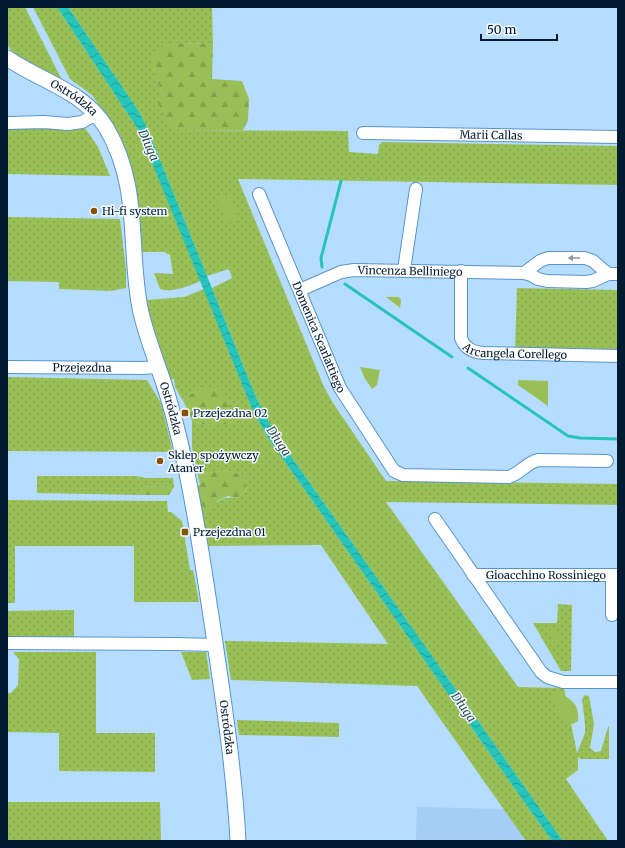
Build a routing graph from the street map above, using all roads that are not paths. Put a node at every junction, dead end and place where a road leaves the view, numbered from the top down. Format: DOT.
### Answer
graph roads {
  1 [pos="7,58"];
  2 [pos="96,114"];
  3 [pos="7,123"];
  4 [pos="363,133"];
  5 [pos="618,136"];
  6 [pos="416,189"];
  7 [pos="259,194"];
  8 [pos="404,270"];
  9 [pos="462,272"];
  10 [pos="524,272"];
  11 [pos="613,274"];
  12 [pos="300,290"];
  13 [pos="618,356"];
  14 [pos="7,367"];
  15 [pos="157,367"];
  16 [pos="607,461"];
  17 [pos="435,519"];
  18 [pos="473,575"];
  19 [pos="615,575"];
  20 [pos="612,615"];
  21 [pos="7,642"];
  22 [pos="215,646"];
  23 [pos="618,682"];
  24 [pos="238,841"];
  1 -- 2 [label="street, Ostródzka"];
  2 -- 3 [label="street"];
  2 -- 15 [label="street, Ostródzka"];
  4 -- 5 [label="street, Marii Callas"];
  6 -- 8 [label="street"];
  7 -- 12 [label="street, Domenica Scarlattiego"];
  8 -- 9 [label="street, Vincenza Belliniego"];
  8 -- 12 [label="street, Vincenza Belliniego"];
  9 -- 10 [label="street, Vincenza Belliniego"];
  9 -- 13 [label="street, Arcangela Corellego"];
  10 -- 11 [label="street, Vincenza Belliniego"];
  11 -- 10 [label="street, Vincenza Belliniego, one-way"];
  12 -- 16 [label="street, Domenica Scarlattiego"];
  14 -- 15 [label="street, Przejezdna"];
  15 -- 22 [label="street, Ostródzka"];
  17 -- 18 [label="street"];
  18 -- 19 [label="street, Gioacchino Rossiniego"];
  18 -- 23 [label="street"];
  19 -- 20 [label="street"];
  21 -- 22 [label="street"];
  22 -- 24 [label="street, Ostródzka"];
}
